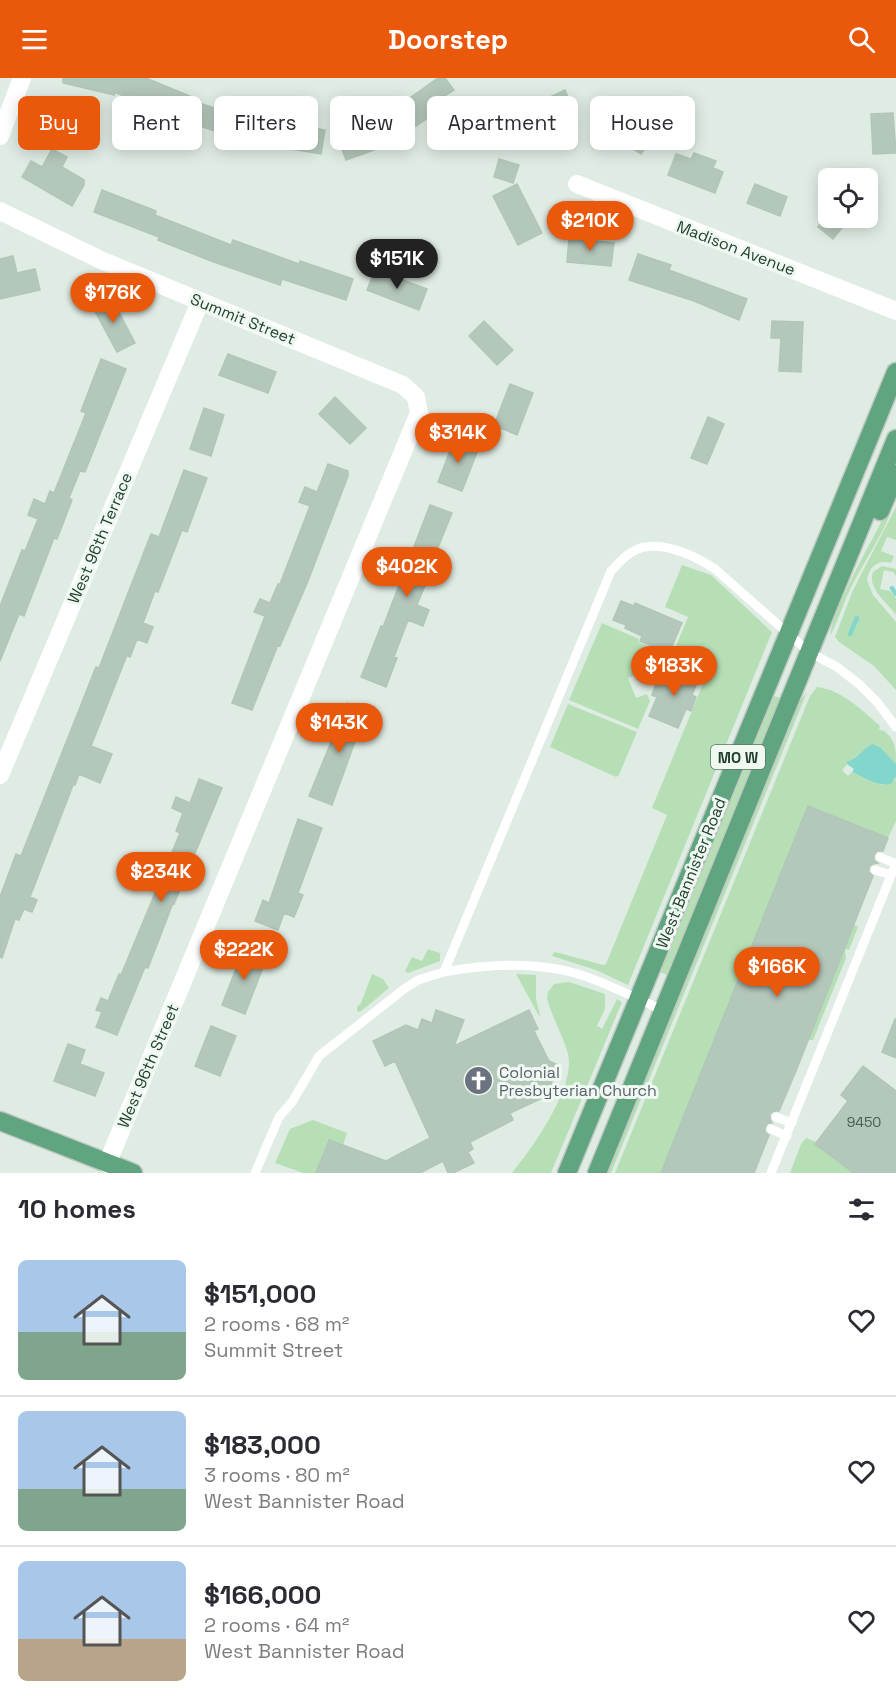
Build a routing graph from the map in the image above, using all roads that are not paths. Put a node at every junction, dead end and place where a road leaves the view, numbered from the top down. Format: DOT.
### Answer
graph roads {
  1 [pos="22,78"];
  2 [pos="4,115"];
  3 [pos="0,136"];
  4 [pos="577,184"];
  5 [pos="0,211"];
  6 [pos="200,302"];
  7 [pos="896,311"];
  8 [pos="896,372"];
  9 [pos="417,402"];
  10 [pos="896,439"];
  11 [pos="896,474"];
  12 [pos="858,534"];
  13 [pos="788,634"];
  14 [pos="809,652"];
  15 [pos="896,727"];
  16 [pos="0,775"];
  17 [pos="880,857"];
  18 [pos="896,864"];
  19 [pos="875,870"];
  20 [pos="891,876"];
  21 [pos="444,972"];
  22 [pos="639,1000"];
  23 [pos="664,1011"];
  24 [pos="776,1117"];
  25 [pos="0,1121"];
  26 [pos="792,1123"];
  27 [pos="771,1129"];
  28 [pos="787,1136"];
  29 [pos="107,1164"];
  30 [pos="133,1173"];
  31 [pos="255,1173"];
  32 [pos="567,1173"];
  33 [pos="597,1173"];
  34 [pos="771,1173"];
  1 -- 2 [label="street"];
  2 -- 3 [label="street"];
  4 -- 7 [label="street, Madison Avenue"];
  5 -- 6 [label="street, Summit Street"];
  6 -- 9 [label="street, Summit Street"];
  6 -- 16 [label="street, West 96th Terrace"];
  8 -- 13 [label="main road, West Bannister Road / MO W"];
  9 -- 29 [label="street, West 96th Street"];
  10 -- 12 [label="main road, West Bannister Road / MO W"];
  11 -- 12 [label="main road"];
  12 -- 14 [label="main road, West Bannister Road / MO W"];
  13 -- 14 [label="lane"];
  13 -- 21 [label="lane"];
  13 -- 22 [label="main road, West Bannister Road / MO W"];
  14 -- 15 [label="lane"];
  14 -- 23 [label="main road, West Bannister Road / MO W"];
  17 -- 18 [label="lane"];
  18 -- 20 [label="lane"];
  19 -- 20 [label="lane"];
  20 -- 26 [label="lane"];
  21 -- 22 [label="lane"];
  21 -- 31 [label="lane"];
  22 -- 23 [label="lane"];
  22 -- 32 [label="main road, West Bannister Road / MO W"];
  23 -- 33 [label="main road, West Bannister Road / MO W"];
  24 -- 26 [label="lane"];
  25 -- 29 [label="main road"];
  26 -- 28 [label="lane"];
  27 -- 28 [label="lane"];
  28 -- 34 [label="lane"];
  29 -- 30 [label="main road"];
}
